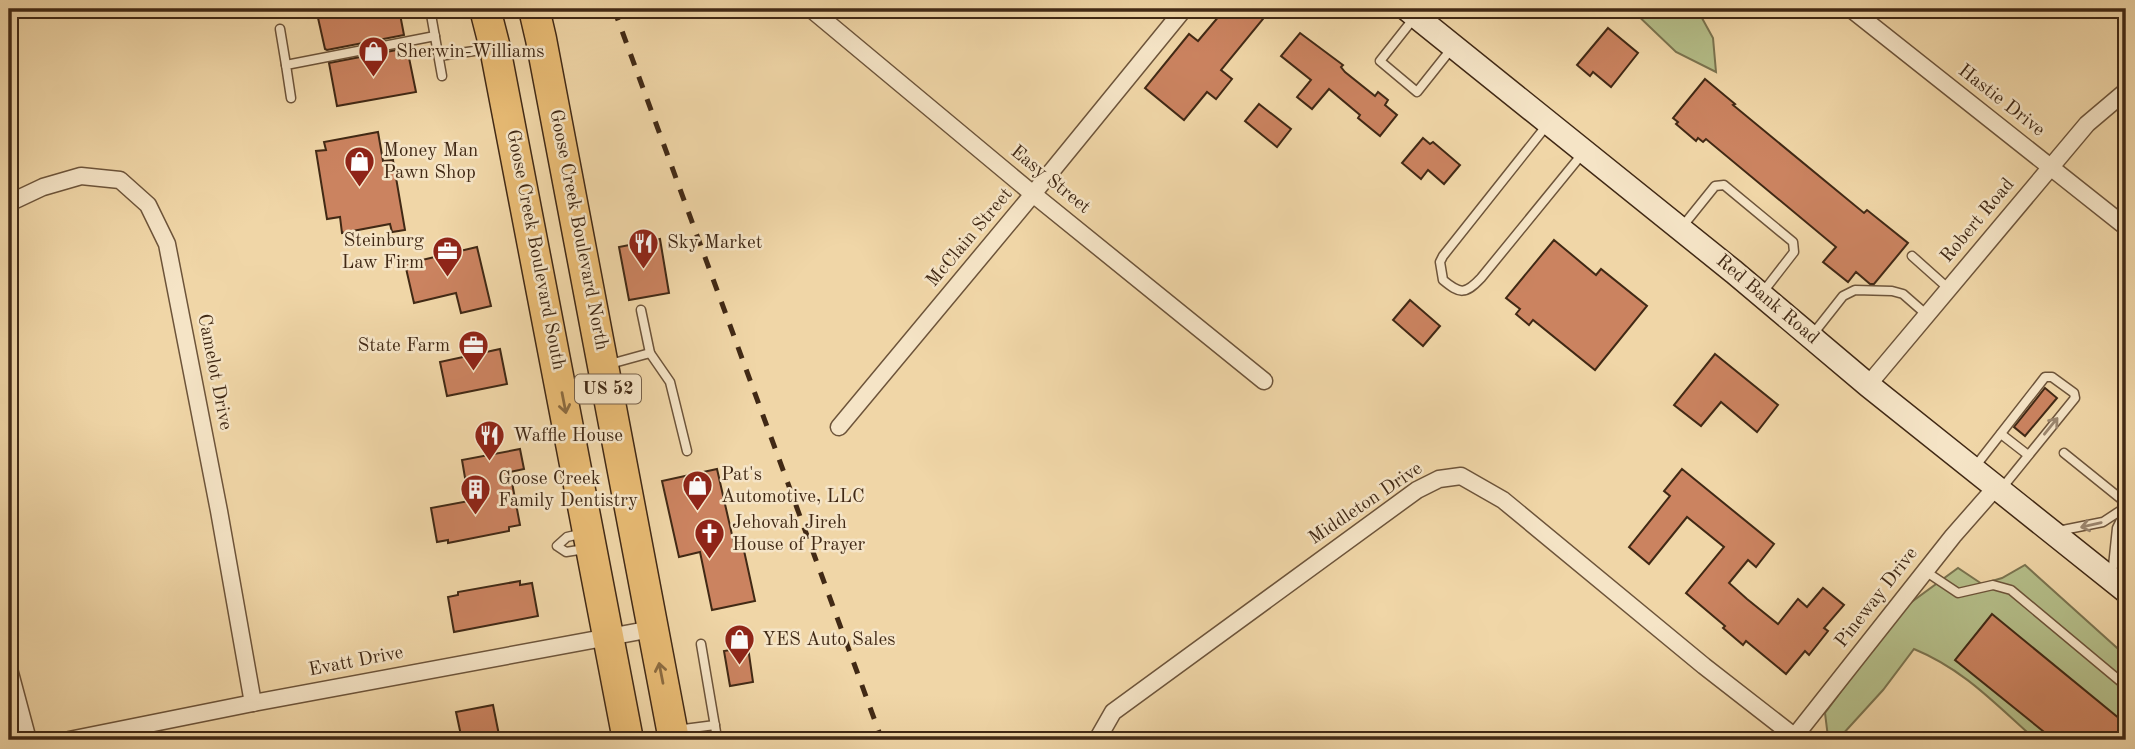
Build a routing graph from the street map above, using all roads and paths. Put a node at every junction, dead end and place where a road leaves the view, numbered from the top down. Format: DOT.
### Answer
graph roads {
  1 [pos="430,9"];
  2 [pos="485,9"];
  3 [pos="534,9"];
  4 [pos="811,9"];
  5 [pos="1184,9"];
  6 [pos="1851,9"];
  7 [pos="1411,12"];
  8 [pos="279,29"];
  9 [pos="435,36"];
  10 [pos="1454,46"];
  11 [pos="495,48"];
  12 [pos="439,56"];
  13 [pos="286,65"];
  14 [pos="442,76"];
  15 [pos="2126,91"];
  16 [pos="291,98"];
  17 [pos="1549,122"];
  18 [pos="1585,152"];
  19 [pos="2051,167"];
  20 [pos="1033,194"];
  21 [pos="9,202"];
  22 [pos="2126,227"];
  23 [pos="1681,229"];
  24 [pos="1912,256"];
  25 [pos="1949,289"];
  26 [pos="1761,294"];
  27 [pos="641,310"];
  28 [pos="1927,315"];
  29 [pos="1811,337"];
  30 [pos="650,353"];
  31 [pos="604,365"];
  32 [pos="1264,381"];
  33 [pos="1868,385"];
  34 [pos="839,427"];
  35 [pos="2001,434"];
  36 [pos="687,451"];
  37 [pos="2064,453"];
  38 [pos="2028,455"];
  39 [pos="1973,469"];
  40 [pos="1998,489"];
  41 [pos="2126,507"];
  42 [pos="2052,532"];
  43 [pos="1925,571"];
  44 [pos="2119,585"];
  45 [pos="652,629"];
  46 [pos="608,636"];
  47 [pos="701,644"];
  48 [pos="9,669"];
  49 [pos="2126,686"];
  50 [pos="253,703"];
  51 [pos="715,725"];
  52 [pos="673,736"];
  53 [pos="1797,738"];
  54 [pos="718,739"];
  55 [pos="28,740"];
  56 [pos="69,740"];
  57 [pos="628,740"];
  58 [pos="737,740"];
  59 [pos="1097,740"];
  1 -- 9 [label="lane"];
  2 -- 11 [label="highway, Goose Creek Boulevard South / US 52"];
  3 -- 31 [label="highway, Goose Creek Boulevard North / US 52"];
  4 -- 20 [label="street, Easy Street"];
  5 -- 20 [label="street, McClain Street"];
  6 -- 19 [label="street, Hastie Drive"];
  7 -- 10 [label="main road, Red Bank Road"];
  7 -- 10 [label="lane"];
  8 -- 13 [label="lane"];
  9 -- 12 [label="lane"];
  9 -- 13 [label="lane"];
  10 -- 17 [label="main road, Red Bank Road"];
  11 -- 12 [label="lane"];
  11 -- 46 [label="highway, Goose Creek Boulevard South / US 52, one-way"];
  12 -- 14 [label="lane"];
  13 -- 16 [label="lane"];
  15 -- 19 [label="street, Robert Road"];
  17 -- 18 [label="main road, Red Bank Road"];
  17 -- 18 [label="lane"];
  18 -- 23 [label="main road, Red Bank Road"];
  19 -- 22 [label="street, Hastie Drive"];
  19 -- 25 [label="street, Robert Road"];
  20 -- 32 [label="street, Easy Street"];
  20 -- 34 [label="street, McClain Street"];
  21 -- 50 [label="street, Camelot Drive"];
  23 -- 26 [label="main road, Red Bank Road"];
  23 -- 26 [label="lane"];
  24 -- 25 [label="lane"];
  25 -- 28 [label="street, Robert Road"];
  26 -- 29 [label="main road, Red Bank Road"];
  27 -- 30 [label="lane"];
  28 -- 29 [label="lane"];
  28 -- 33 [label="street, Robert Road"];
  29 -- 33 [label="main road, Red Bank Road"];
  30 -- 31 [label="lane"];
  30 -- 36 [label="lane"];
  31 -- 45 [label="highway, Goose Creek Boulevard North / US 52"];
  33 -- 39 [label="main road, Red Bank Road"];
  35 -- 38 [label="lane"];
  38 -- 35 [label="lane, one-way"];
  35 -- 39 [label="lane"];
  37 -- 41 [label="lane"];
  38 -- 40 [label="lane"];
  39 -- 40 [label="main road, Red Bank Road"];
  40 -- 42 [label="main road, Red Bank Road"];
  40 -- 43 [label="street, Pineway Drive"];
  41 -- 42 [label="lane, one-way"];
  41 -- 44 [label="lane"];
  42 -- 44 [label="main road, Red Bank Road"];
  43 -- 49 [label="lane"];
  43 -- 53 [label="street, Pineway Drive"];
  45 -- 46 [label="street, Evatt Drive"];
  52 -- 45 [label="highway, Goose Creek Boulevard North / US 52, one-way"];
  46 -- 50 [label="street, Evatt Drive"];
  46 -- 57 [label="highway, Goose Creek Boulevard South / US 52"];
  47 -- 51 [label="lane"];
  48 -- 55 [label="street"];
  50 -- 56 [label="street, Evatt Drive"];
  51 -- 52 [label="lane"];
  51 -- 54 [label="lane"];
  53 -- 59 [label="street, Middleton Drive"];
  54 -- 58 [label="lane"];
}
